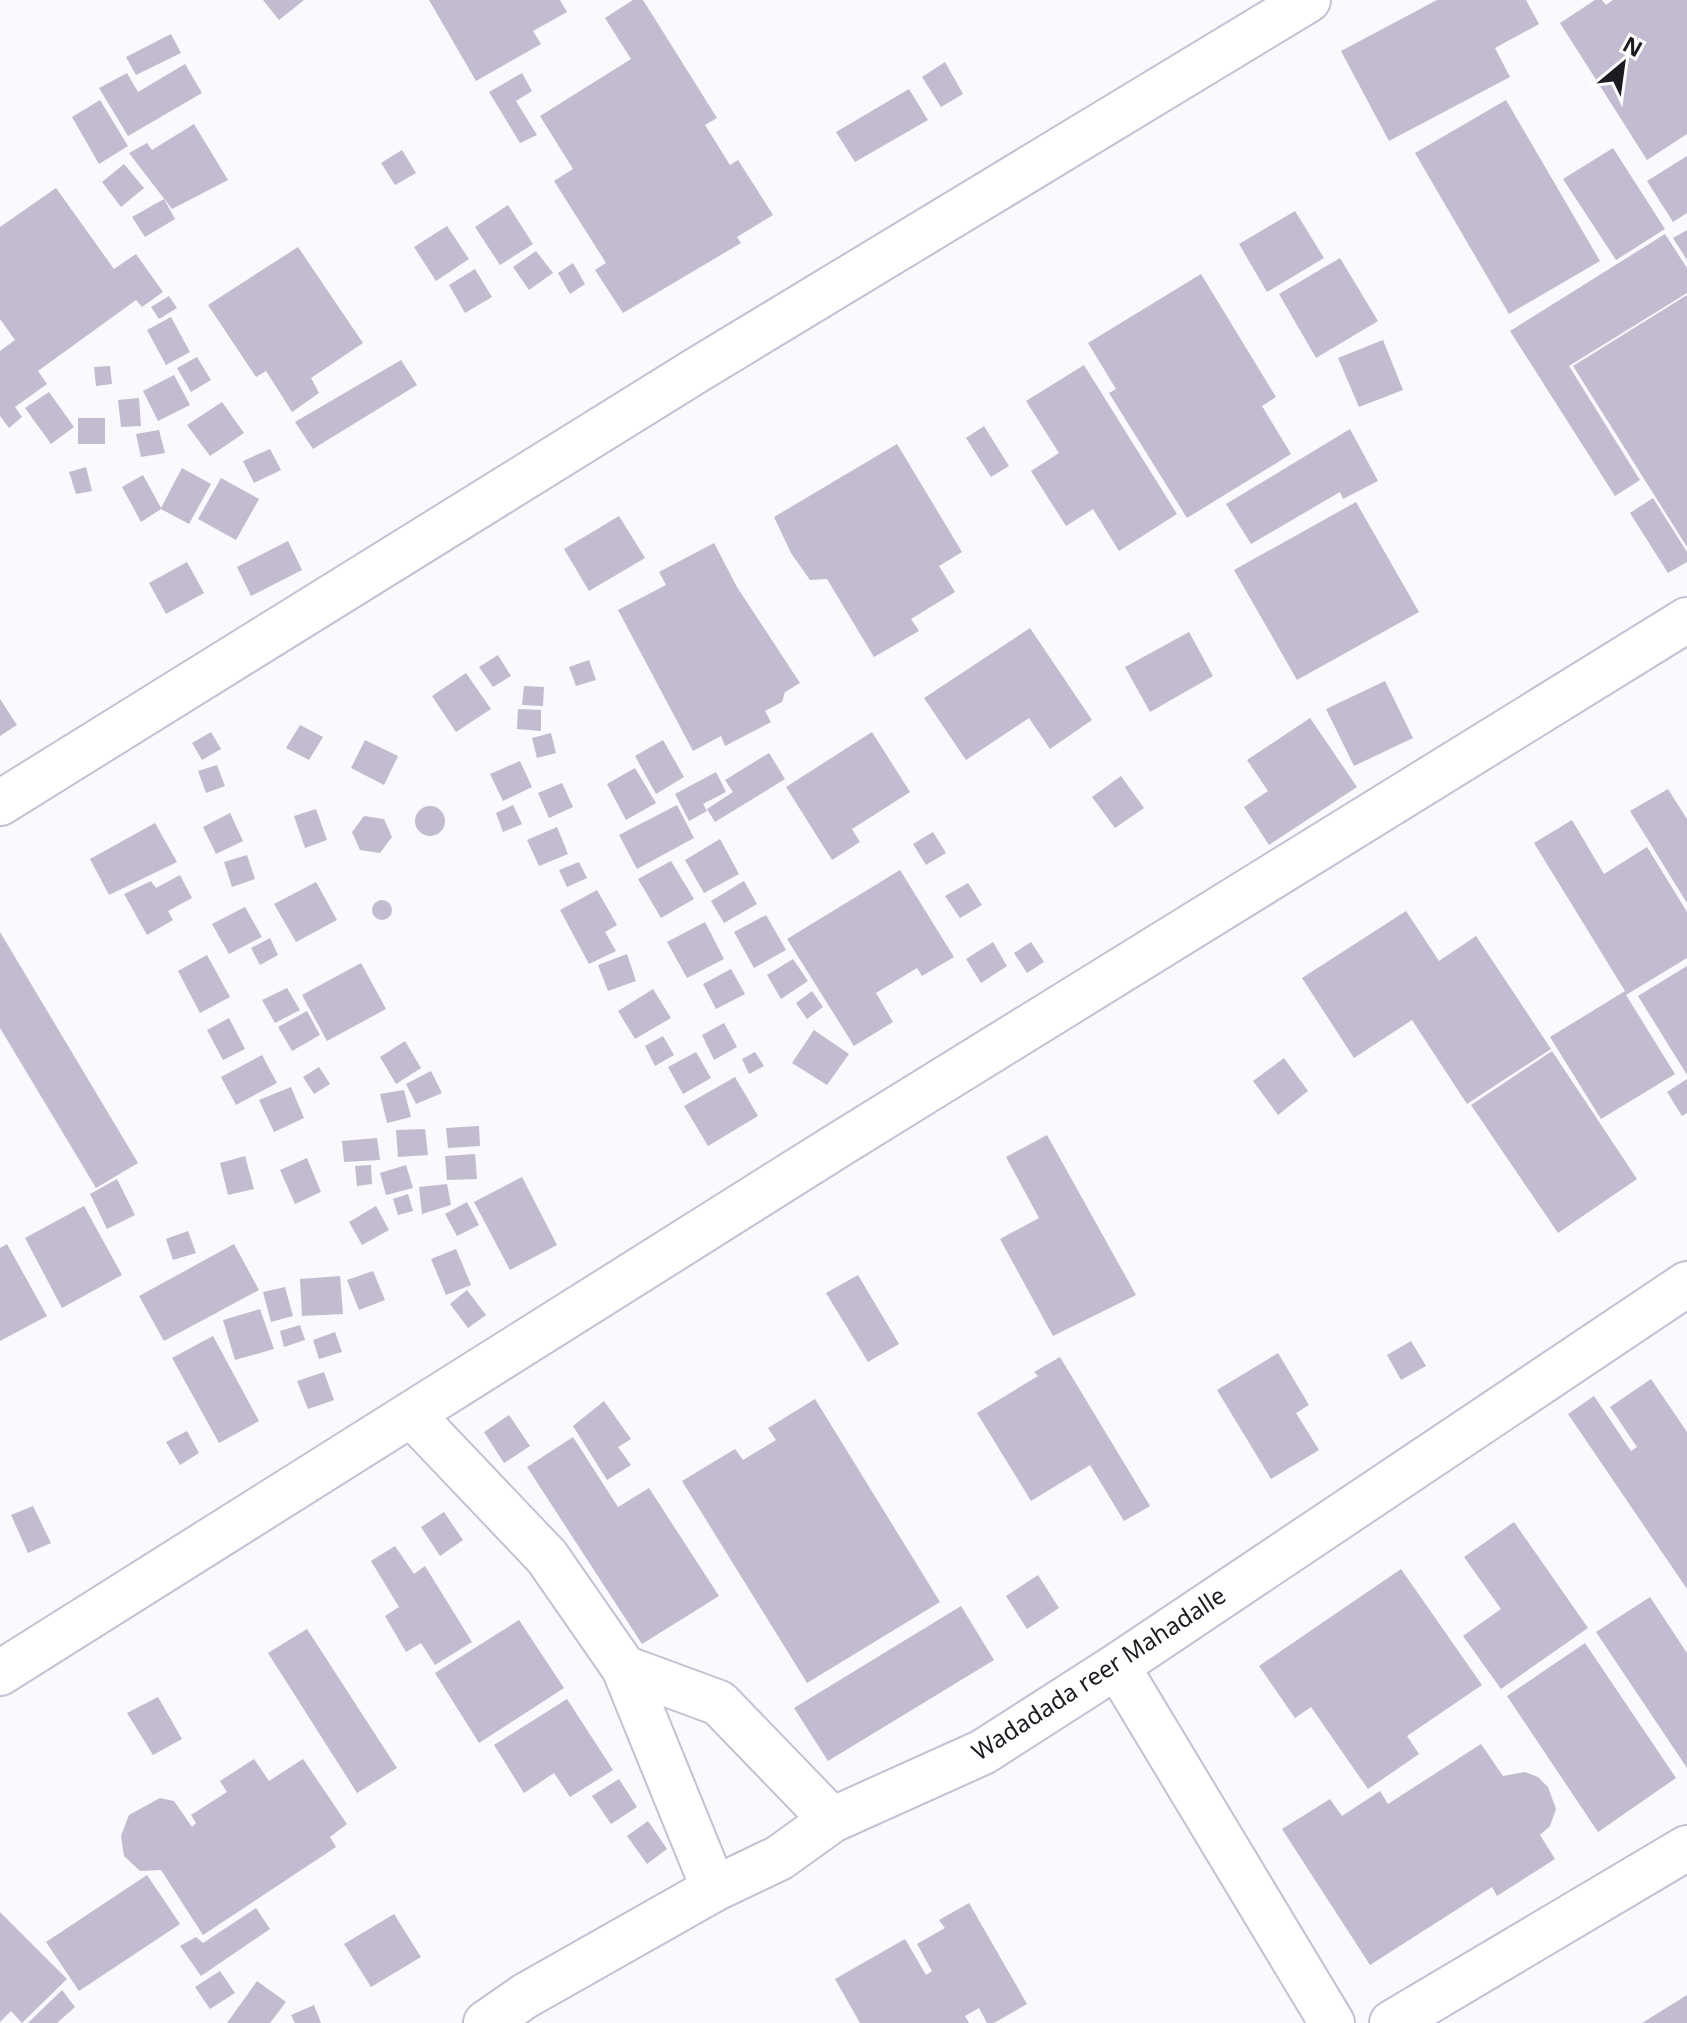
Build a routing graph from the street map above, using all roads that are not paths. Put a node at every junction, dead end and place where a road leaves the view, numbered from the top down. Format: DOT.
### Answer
graph roads {
  1 [pos="1308,0"];
  2 [pos="1687,620"];
  3 [pos="0,803"];
  4 [pos="1687,1284"];
  5 [pos="411,1414"];
  6 [pos="1117,1666"];
  7 [pos="624,1668"];
  8 [pos="0,1673"];
  9 [pos="832,1820"];
  10 [pos="1687,1848"];
  11 [pos="714,1889"];
  12 [pos="486,2023"];
  13 [pos="1332,2023"];
  14 [pos="1392,2023"];
  1 -- 3 [label="street"];
  2 -- 5 [label="street"];
  4 -- 6 [label="street, Wadadada reer Mahadalle"];
  5 -- 7 [label="street"];
  5 -- 8 [label="street"];
  6 -- 9 [label="street, Wadadada reer Mahadalle"];
  6 -- 13 [label="street"];
  7 -- 9 [label="street"];
  7 -- 11 [label="street"];
  9 -- 11 [label="street, Wadadada reer Mahadalle"];
  10 -- 14 [label="street"];
  11 -- 12 [label="street, Wadadada reer Mahadalle"];
}
